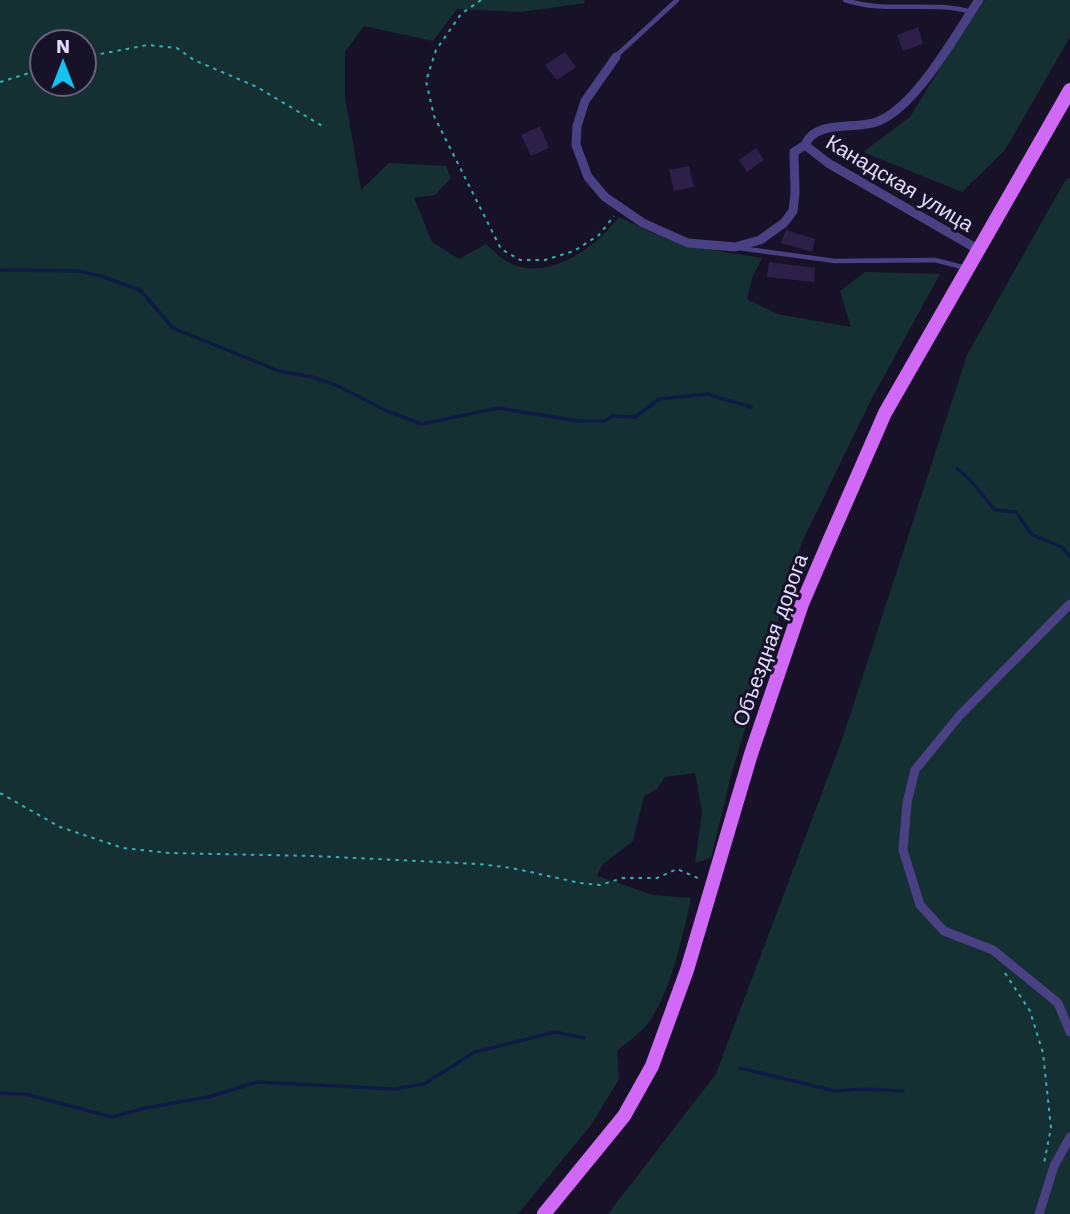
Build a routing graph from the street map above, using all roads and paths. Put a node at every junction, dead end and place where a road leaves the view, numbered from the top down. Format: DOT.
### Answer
graph roads {
  1 [pos="481,0"];
  2 [pos="677,0"];
  3 [pos="845,0"];
  4 [pos="979,0"];
  5 [pos="971,12"];
  6 [pos="98,55"];
  7 [pos="616,57"];
  8 [pos="28,73"];
  9 [pos="0,82"];
  10 [pos="1070,90"];
  11 [pos="324,127"];
  12 [pos="805,145"];
  13 [pos="621,207"];
  14 [pos="735,247"];
  15 [pos="979,250"];
  16 [pos="968,268"];
  17 [pos="1070,604"];
  18 [pos="0,793"];
  19 [pos="712,885"];
  20 [pos="993,950"];
  21 [pos="1070,1032"];
  22 [pos="1070,1136"];
  23 [pos="1044,1163"];
  24 [pos="544,1214"];
  25 [pos="1039,1214"];
  1 -- 13 [label="path"];
  2 -- 7 [label="lane"];
  3 -- 5 [label="lane"];
  4 -- 5 [label="street, Канадская улица"];
  5 -- 12 [label="street, Канадская улица"];
  6 -- 11 [label="path"];
  7 -- 13 [label="street, Канадская улица"];
  8 -- 9 [label="path"];
  10 -- 15 [label="main road, Объездная дорога"];
  12 -- 14 [label="street, Канадская улица"];
  12 -- 15 [label="street, Канадская улица"];
  13 -- 14 [label="street, Канадская улица"];
  14 -- 16 [label="lane"];
  15 -- 16 [label="main road, Объездная дорога"];
  16 -- 19 [label="main road, Объездная дорога"];
  17 -- 20 [label="street"];
  18 -- 19 [label="path"];
  19 -- 24 [label="main road, Объездная дорога"];
  20 -- 21 [label="street"];
  20 -- 23 [label="path"];
  22 -- 25 [label="street"];
}
